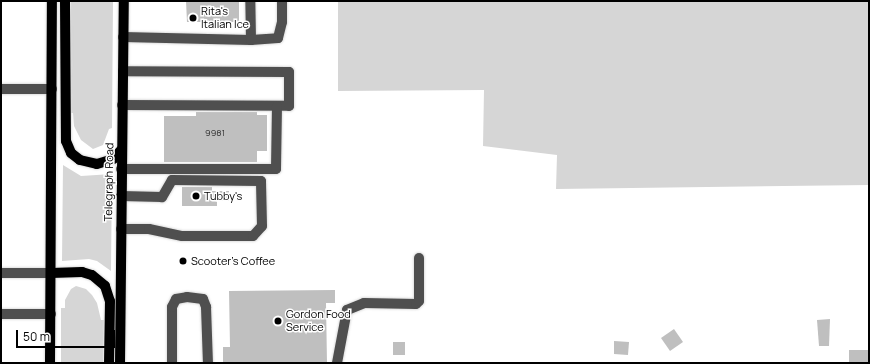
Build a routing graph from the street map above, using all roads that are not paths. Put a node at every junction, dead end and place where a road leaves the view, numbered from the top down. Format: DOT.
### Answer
graph roads {
  1 [pos="52,1"];
  2 [pos="65,1"];
  3 [pos="124,1"];
  4 [pos="250,1"];
  5 [pos="282,1"];
  6 [pos="123,37"];
  7 [pos="251,40"];
  8 [pos="123,71"];
  9 [pos="1,89"];
  10 [pos="52,89"];
  11 [pos="122,105"];
  12 [pos="277,106"];
  13 [pos="121,150"];
  14 [pos="121,169"];
  15 [pos="121,196"];
  16 [pos="121,229"];
  17 [pos="419,258"];
  18 [pos="51,272"];
  19 [pos="1,273"];
  20 [pos="1,314"];
  21 [pos="51,314"];
  22 [pos="50,363"];
  23 [pos="109,363"];
  24 [pos="120,363"];
  25 [pos="172,363"];
  26 [pos="208,363"];
  27 [pos="337,363"];
  1 -- 10 [label="main road"];
  2 -- 13 [label="main road"];
  3 -- 6 [label="main road, Telegraph Road"];
  4 -- 7 [label="lane"];
  5 -- 7 [label="lane"];
  6 -- 7 [label="lane"];
  6 -- 8 [label="main road, Telegraph Road"];
  8 -- 11 [label="main road, Telegraph Road"];
  8 -- 12 [label="lane"];
  9 -- 10 [label="lane"];
  10 -- 18 [label="main road"];
  11 -- 12 [label="lane"];
  11 -- 13 [label="main road, Telegraph Road"];
  12 -- 14 [label="lane"];
  13 -- 14 [label="main road, Telegraph Road"];
  14 -- 15 [label="main road, Telegraph Road"];
  15 -- 16 [label="main road, Telegraph Road"];
  15 -- 16 [label="lane"];
  16 -- 24 [label="main road, Telegraph Road"];
  17 -- 27 [label="lane"];
  18 -- 19 [label="lane"];
  18 -- 21 [label="main road"];
  18 -- 23 [label="main road"];
  20 -- 21 [label="lane"];
  21 -- 22 [label="main road"];
  25 -- 26 [label="lane"];
}
